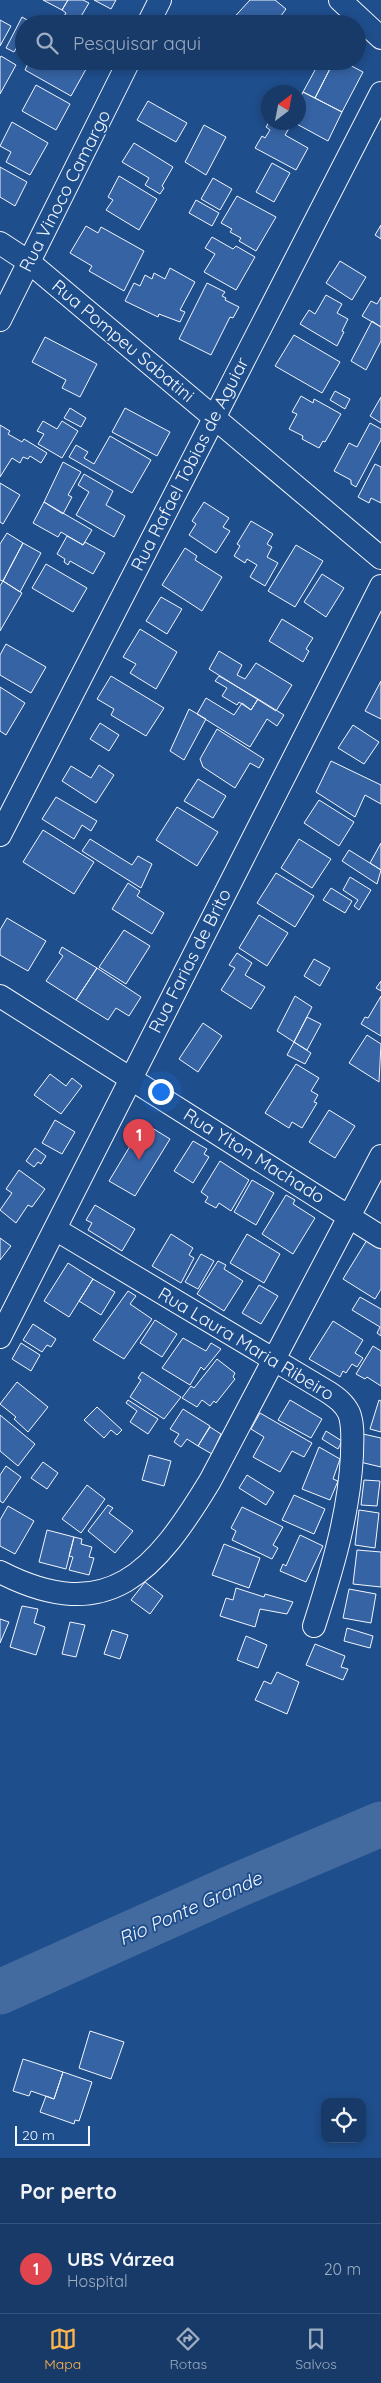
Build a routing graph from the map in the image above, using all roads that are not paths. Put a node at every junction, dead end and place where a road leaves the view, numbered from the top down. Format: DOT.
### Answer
graph roads {
  1 [pos="160,0"];
  2 [pos="340,0"];
  3 [pos="152,15"];
  4 [pos="356,15"];
  5 [pos="366,24"];
  6 [pos="381,38"];
  7 [pos="125,70"];
  8 [pos="381,93"];
  9 [pos="0,243"];
  10 [pos="29,262"];
  11 [pos="0,320"];
  12 [pos="214,417"];
  13 [pos="381,558"];
  14 [pos="381,586"];
  15 [pos="0,835"];
  16 [pos="0,996"];
  17 [pos="131,1078"];
  18 [pos="381,1156"];
  19 [pos="349,1217"];
  20 [pos="55,1229"];
  21 [pos="381,1237"];
  22 [pos="0,1337"];
  23 [pos="274,1360"];
  24 [pos="0,1572"];
  25 [pos="314,1626"];
  1 -- 3 [label="street"];
  2 -- 4 [label="street"];
  5 -- 6 [label="street"];
  7 -- 10 [label="street, Rua Vinoco Camargo"];
  8 -- 12 [label="street, Rua Rafael Tobias de Aguiar"];
  9 -- 10 [label="street, Rua Pompeu Sabatini"];
  10 -- 11 [label="street, Rua Vinoco Camargo"];
  10 -- 12 [label="street, Rua Pompeu Sabatini"];
  12 -- 13 [label="street, Rua Pompeu Sabatini"];
  12 -- 15 [label="street, Rua Rafael Tobias de Aguiar"];
  14 -- 17 [label="street, Rua Farias de Brito"];
  16 -- 17 [label="street, Rua Ylton Machado"];
  17 -- 19 [label="street, Rua Ylton Machado"];
  17 -- 20 [label="street, Rua Farias de Brito"];
  18 -- 19 [label="street"];
  19 -- 21 [label="street, Rua Ylton Machado"];
  19 -- 23 [label="street"];
  20 -- 22 [label="street, Rua Farias de Brito"];
  20 -- 23 [label="street, Rua Laura Maria Ribeiro"];
  23 -- 24 [label="street"];
  23 -- 25 [label="street, Rua Laura Maria Ribeiro"];
}
